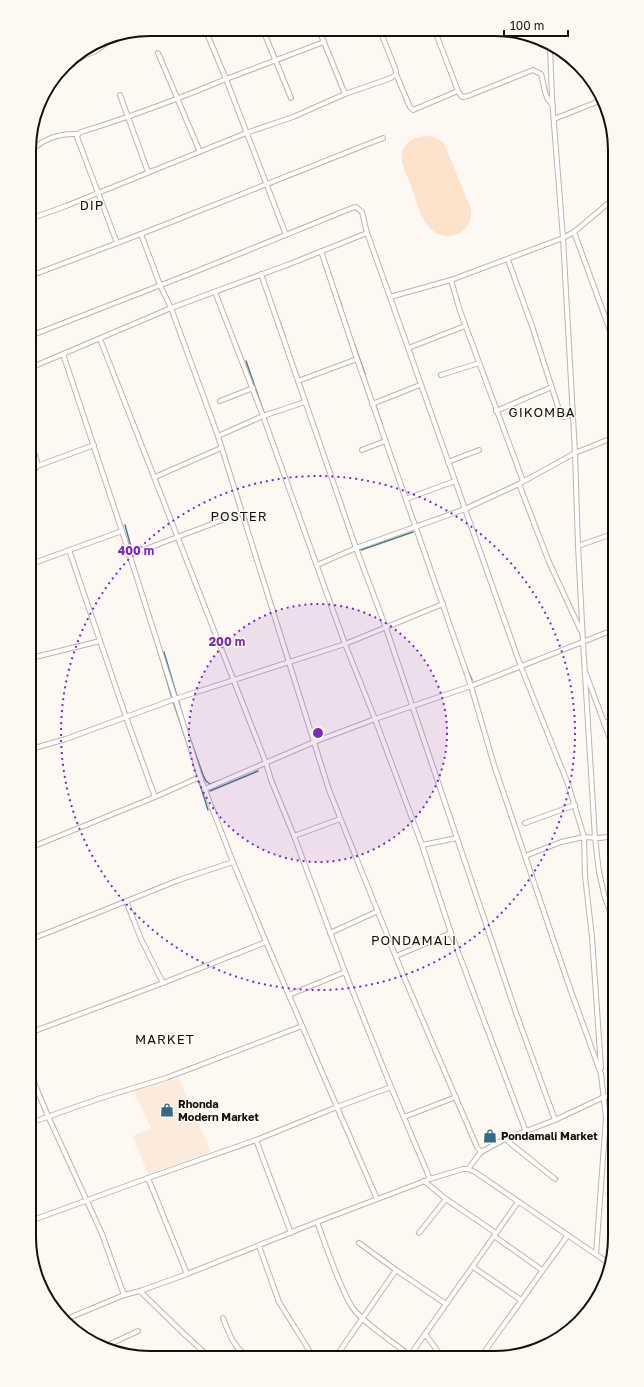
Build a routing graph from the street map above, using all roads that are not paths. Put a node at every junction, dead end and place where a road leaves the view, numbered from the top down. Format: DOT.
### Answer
graph roads {
  1 [pos="208,36"];
  2 [pos="265,36"];
  3 [pos="322,36"];
  4 [pos="382,36"];
  5 [pos="437,36"];
  6 [pos="324,42"];
  7 [pos="99,48"];
  8 [pos="550,51"];
  9 [pos="158,53"];
  10 [pos="89,54"];
  11 [pos="275,60"];
  12 [pos="396,74"];
  13 [pos="226,79"];
  14 [pos="458,90"];
  15 [pos="345,94"];
  16 [pos="120,95"];
  17 [pos="291,98"];
  18 [pos="177,100"];
  19 [pos="597,102"];
  20 [pos="552,105"];
  21 [pos="128,118"];
  22 [pos="554,119"];
  23 [pos="246,133"];
  24 [pos="78,134"];
  25 [pos="383,138"];
  26 [pos="36,146"];
  27 [pos="200,152"];
  28 [pos="148,172"];
  29 [pos="266,185"];
  30 [pos="98,192"];
  31 [pos="608,204"];
  32 [pos="36,217"];
  33 [pos="574,232"];
  34 [pos="367,233"];
  35 [pos="141,234"];
  36 [pos="286,235"];
  37 [pos="563,238"];
  38 [pos="117,243"];
  39 [pos="321,251"];
  40 [pos="508,260"];
  41 [pos="36,274"];
  42 [pos="261,274"];
  43 [pos="451,280"];
  44 [pos="160,285"];
  45 [pos="215,292"];
  46 [pos="390,296"];
  47 [pos="171,308"];
  48 [pos="608,325"];
  49 [pos="465,326"];
  50 [pos="36,334"];
  51 [pos="100,339"];
  52 [pos="411,347"];
  53 [pos="63,354"];
  54 [pos="357,359"];
  55 [pos="479,363"];
  56 [pos="36,365"];
  57 [pos="441,375"];
  58 [pos="298,381"];
  59 [pos="420,385"];
  60 [pos="552,387"];
  61 [pos="253,388"];
  62 [pos="220,401"];
  63 [pos="305,402"];
  64 [pos="372,404"];
  65 [pos="496,411"];
  66 [pos="573,414"];
  67 [pos="263,416"];
  68 [pos="218,436"];
  69 [pos="608,440"];
  70 [pos="385,441"];
  71 [pos="94,445"];
  72 [pos="221,448"];
  73 [pos="362,450"];
  74 [pos="479,450"];
  75 [pos="575,453"];
  76 [pos="36,459"];
  77 [pos="448,462"];
  78 [pos="36,466"];
  79 [pos="154,477"];
  80 [pos="455,481"];
  81 [pos="521,482"];
  82 [pos="406,499"];
  83 [pos="465,509"];
  84 [pos="241,513"];
  85 [pos="415,527"];
  86 [pos="122,531"];
  87 [pos="608,535"];
  88 [pos="178,537"];
  89 [pos="578,546"];
  90 [pos="356,548"];
  91 [pos="69,550"];
  92 [pos="130,555"];
  93 [pos="36,562"];
  94 [pos="317,565"];
  95 [pos="443,604"];
  96 [pos="386,628"];
  97 [pos="608,632"];
  98 [pos="582,633"];
  99 [pos="100,640"];
  100 [pos="583,642"];
  101 [pos="345,644"];
  102 [pos="36,657"];
  103 [pos="289,662"];
  104 [pos="521,667"];
  105 [pos="584,668"];
  106 [pos="233,680"];
  107 [pos="471,686"];
  108 [pos="175,699"];
  109 [pos="412,706"];
  110 [pos="126,717"];
  111 [pos="375,719"];
  112 [pos="608,722"];
  113 [pos="604,723"];
  114 [pos="608,734"];
  115 [pos="314,742"];
  116 [pos="36,748"];
  117 [pos="266,762"];
  118 [pos="200,777"];
  119 [pos="205,789"];
  120 [pos="155,797"];
  121 [pos="575,805"];
  122 [pos="340,819"];
  123 [pos="525,823"];
  124 [pos="294,836"];
  125 [pos="584,837"];
  126 [pos="608,837"];
  127 [pos="457,838"];
  128 [pos="595,838"];
  129 [pos="36,845"];
  130 [pos="422,845"];
  131 [pos="525,856"];
  132 [pos="232,862"];
  133 [pos="126,901"];
  134 [pos="608,906"];
  135 [pos="378,911"];
  136 [pos="330,933"];
  137 [pos="451,934"];
  138 [pos="36,937"];
  139 [pos="266,942"];
  140 [pos="396,956"];
  141 [pos="345,972"];
  142 [pos="163,983"];
  143 [pos="289,995"];
  144 [pos="302,1026"];
  145 [pos="36,1031"];
  146 [pos="601,1074"];
  147 [pos="391,1087"];
  148 [pos="36,1089"];
  149 [pos="608,1096"];
  150 [pos="456,1097"];
  151 [pos="604,1097"];
  152 [pos="337,1107"];
  153 [pos="48,1116"];
  154 [pos="404,1117"];
  155 [pos="606,1118"];
  156 [pos="555,1120"];
  157 [pos="36,1121"];
  158 [pos="526,1132"];
  159 [pos="506,1139"];
  160 [pos="256,1140"];
  161 [pos="481,1152"];
  162 [pos="468,1169"];
  163 [pos="148,1178"];
  164 [pos="430,1179"];
  165 [pos="555,1179"];
  166 [pos="424,1182"];
  167 [pos="377,1199"];
  168 [pos="446,1199"];
  169 [pos="86,1201"];
  170 [pos="518,1202"];
  171 [pos="36,1219"];
  172 [pos="318,1222"];
  173 [pos="291,1233"];
  174 [pos="419,1234"];
  175 [pos="495,1235"];
  176 [pos="568,1235"];
  177 [pos="360,1243"];
  178 [pos="259,1246"];
  179 [pos="596,1254"];
  180 [pos="605,1261"];
  181 [pos="473,1266"];
  182 [pos="396,1270"];
  183 [pos="542,1270"];
  184 [pos="187,1274"];
  185 [pos="140,1291"];
  186 [pos="124,1295"];
  187 [pos="522,1300"];
  188 [pos="446,1304"];
  189 [pos="70,1318"];
  190 [pos="223,1318"];
  191 [pos="363,1318"];
  192 [pos="138,1331"];
  193 [pos="425,1334"];
  194 [pos="111,1344"];
  195 [pos="202,1351"];
  196 [pos="240,1351"];
  197 [pos="310,1351"];
  198 [pos="340,1351"];
  199 [pos="405,1351"];
  200 [pos="411,1351"];
  201 [pos="438,1351"];
  202 [pos="486,1351"];
  1 -- 13 [label="street"];
  2 -- 11 [label="street"];
  3 -- 6 [label="street"];
  4 -- 12 [label="street"];
  5 -- 14 [label="street"];
  6 -- 11 [label="street"];
  6 -- 15 [label="street"];
  7 -- 10 [label="street"];
  8 -- 20 [label="street"];
  9 -- 18 [label="street"];
  11 -- 13 [label="street"];
  11 -- 17 [label="street"];
  12 -- 14 [label="street"];
  12 -- 15 [label="street"];
  13 -- 18 [label="street"];
  13 -- 23 [label="street"];
  14 -- 20 [label="street"];
  15 -- 23 [label="street"];
  16 -- 21 [label="street"];
  18 -- 21 [label="street"];
  18 -- 27 [label="street"];
  19 -- 22 [label="street"];
  20 -- 22 [label="street"];
  21 -- 24 [label="street"];
  21 -- 28 [label="street"];
  22 -- 37 [label="street"];
  23 -- 27 [label="street"];
  23 -- 29 [label="street"];
  24 -- 26 [label="street"];
  24 -- 30 [label="street"];
  25 -- 29 [label="street"];
  27 -- 28 [label="street"];
  28 -- 30 [label="street"];
  29 -- 35 [label="street"];
  29 -- 36 [label="street"];
  30 -- 32 [label="street"];
  30 -- 38 [label="street"];
  31 -- 33 [label="street"];
  33 -- 37 [label="street"];
  33 -- 48 [label="street"];
  34 -- 36 [label="street"];
  34 -- 39 [label="street"];
  34 -- 46 [label="street"];
  35 -- 38 [label="street"];
  35 -- 44 [label="street"];
  36 -- 44 [label="street"];
  37 -- 40 [label="street"];
  37 -- 66 [label="street"];
  38 -- 41 [label="street"];
  39 -- 42 [label="street"];
  39 -- 54 [label="street"];
  40 -- 43 [label="street"];
  40 -- 60 [label="street"];
  42 -- 45 [label="street"];
  42 -- 58 [label="street"];
  43 -- 46 [label="street"];
  43 -- 49 [label="street"];
  44 -- 47 [label="street"];
  44 -- 50 [label="street"];
  45 -- 47 [label="street"];
  45 -- 61 [label="street"];
  46 -- 59 [label="street"];
  47 -- 51 [label="street"];
  47 -- 68 [label="street"];
  49 -- 52 [label="street"];
  49 -- 55 [label="street"];
  51 -- 53 [label="street"];
  51 -- 79 [label="street"];
  53 -- 56 [label="street"];
  53 -- 71 [label="street"];
  54 -- 58 [label="street"];
  54 -- 64 [label="street"];
  55 -- 57 [label="street"];
  55 -- 65 [label="street"];
  58 -- 63 [label="street"];
  59 -- 64 [label="street"];
  59 -- 77 [label="street"];
  60 -- 65 [label="street"];
  60 -- 66 [label="street"];
  61 -- 62 [label="street"];
  61 -- 67 [label="street"];
  63 -- 67 [label="street"];
  63 -- 90 [label="street"];
  64 -- 70 [label="street"];
  65 -- 81 [label="street"];
  66 -- 75 [label="street"];
  67 -- 68 [label="street"];
  67 -- 94 [label="street"];
  68 -- 72 [label="street"];
  69 -- 75 [label="street"];
  70 -- 73 [label="street"];
  70 -- 82 [label="street"];
  71 -- 78 [label="street"];
  71 -- 86 [label="street"];
  72 -- 79 [label="street"];
  72 -- 84 [label="street"];
  74 -- 77 [label="street"];
  75 -- 81 [label="street"];
  75 -- 89 [label="street"];
  76 -- 78 [label="street"];
  77 -- 80 [label="street"];
  79 -- 88 [label="street"];
  80 -- 82 [label="street"];
  80 -- 83 [label="street"];
  81 -- 83 [label="street"];
  81 -- 98 [label="street"];
  82 -- 85 [label="street"];
  83 -- 85 [label="street"];
  83 -- 104 [label="street"];
  84 -- 88 [label="street"];
  84 -- 103 [label="street"];
  85 -- 90 [label="street"];
  85 -- 95 [label="street"];
  86 -- 91 [label="street"];
  86 -- 92 [label="street"];
  87 -- 89 [label="street"];
  88 -- 92 [label="street"];
  88 -- 106 [label="street"];
  89 -- 98 [label="street"];
  90 -- 94 [label="street"];
  90 -- 96 [label="street"];
  91 -- 93 [label="street"];
  91 -- 99 [label="street"];
  92 -- 108 [label="street"];
  94 -- 101 [label="street"];
  95 -- 96 [label="street"];
  95 -- 107 [label="street"];
  96 -- 101 [label="street"];
  96 -- 109 [label="street"];
  97 -- 100 [label="street"];
  98 -- 100 [label="street"];
  99 -- 102 [label="street"];
  99 -- 110 [label="street"];
  100 -- 104 [label="street"];
  100 -- 105 [label="street"];
  101 -- 103 [label="street"];
  101 -- 111 [label="street"];
  103 -- 106 [label="street"];
  103 -- 115 [label="street"];
  104 -- 107 [label="street"];
  104 -- 121 [label="street"];
  105 -- 113 [label="street"];
  105 -- 128 [label="street"];
  106 -- 108 [label="street"];
  106 -- 117 [label="street"];
  107 -- 109 [label="street"];
  107 -- 131 [label="street"];
  108 -- 110 [label="street"];
  108 -- 118 [label="street"];
  109 -- 111 [label="street"];
  109 -- 127 [label="street"];
  110 -- 116 [label="street"];
  110 -- 120 [label="street"];
  111 -- 115 [label="street"];
  111 -- 130 [label="street"];
  112 -- 113 [label="street"];
  113 -- 114 [label="street"];
  115 -- 117 [label="street"];
  115 -- 122 [label="street"];
  117 -- 119 [label="street"];
  117 -- 124 [label="street"];
  118 -- 119 [label="street"];
  118 -- 120 [label="street"];
  119 -- 132 [label="street"];
  120 -- 129 [label="street"];
  121 -- 123 [label="street"];
  121 -- 125 [label="street"];
  122 -- 124 [label="street"];
  122 -- 135 [label="street"];
  124 -- 136 [label="street"];
  125 -- 128 [label="street"];
  125 -- 131 [label="street"];
  125 -- 146 [label="street"];
  126 -- 128 [label="street"];
  127 -- 130 [label="street"];
  127 -- 156 [label="street"];
  128 -- 134 [label="street"];
  130 -- 137 [label="street"];
  131 -- 146 [label="street"];
  132 -- 133 [label="street"];
  132 -- 139 [label="street"];
  133 -- 138 [label="street"];
  133 -- 142 [label="street"];
  135 -- 136 [label="street"];
  135 -- 140 [label="street"];
  136 -- 141 [label="street"];
  137 -- 140 [label="street"];
  137 -- 158 [label="street"];
  139 -- 142 [label="street"];
  139 -- 143 [label="street"];
  140 -- 150 [label="street"];
  141 -- 143 [label="street"];
  141 -- 147 [label="street"];
  142 -- 145 [label="street"];
  143 -- 144 [label="street"];
  144 -- 152 [label="street"];
  144 -- 153 [label="street"];
  146 -- 151 [label="street"];
  147 -- 152 [label="street"];
  147 -- 154 [label="street"];
  148 -- 153 [label="street"];
  149 -- 151 [label="street"];
  150 -- 154 [label="street"];
  150 -- 161 [label="street"];
  151 -- 155 [label="street"];
  151 -- 156 [label="street"];
  152 -- 160 [label="street"];
  152 -- 167 [label="street"];
  153 -- 157 [label="street"];
  153 -- 169 [label="street"];
  154 -- 164 [label="street"];
  155 -- 179 [label="street"];
  156 -- 158 [label="street"];
  158 -- 159 [label="street"];
  159 -- 161 [label="street"];
  159 -- 165 [label="street"];
  160 -- 163 [label="street"];
  160 -- 173 [label="street"];
  161 -- 162 [label="street"];
  162 -- 164 [label="street"];
  162 -- 170 [label="street"];
  163 -- 169 [label="street"];
  163 -- 184 [label="street"];
  164 -- 166 [label="street"];
  166 -- 167 [label="street"];
  166 -- 168 [label="street"];
  167 -- 172 [label="street"];
  168 -- 174 [label="street"];
  168 -- 175 [label="street"];
  169 -- 171 [label="street"];
  169 -- 186 [label="street"];
  170 -- 175 [label="street"];
  170 -- 176 [label="street"];
  172 -- 173 [label="street"];
  172 -- 191 [label="street"];
  173 -- 178 [label="street"];
  175 -- 181 [label="street"];
  175 -- 183 [label="street"];
  176 -- 179 [label="street"];
  176 -- 183 [label="street"];
  177 -- 182 [label="street"];
  178 -- 184 [label="street"];
  178 -- 197 [label="street"];
  179 -- 180 [label="street"];
  181 -- 187 [label="street"];
  181 -- 188 [label="street"];
  182 -- 188 [label="street"];
  182 -- 191 [label="street"];
  183 -- 187 [label="street"];
  184 -- 185 [label="street"];
  185 -- 186 [label="street"];
  185 -- 195 [label="street"];
  186 -- 189 [label="street"];
  187 -- 202 [label="street"];
  188 -- 193 [label="street"];
  190 -- 196 [label="street"];
  191 -- 198 [label="street"];
  191 -- 199 [label="street"];
  192 -- 194 [label="street"];
  193 -- 200 [label="street"];
  193 -- 201 [label="street"];
}
